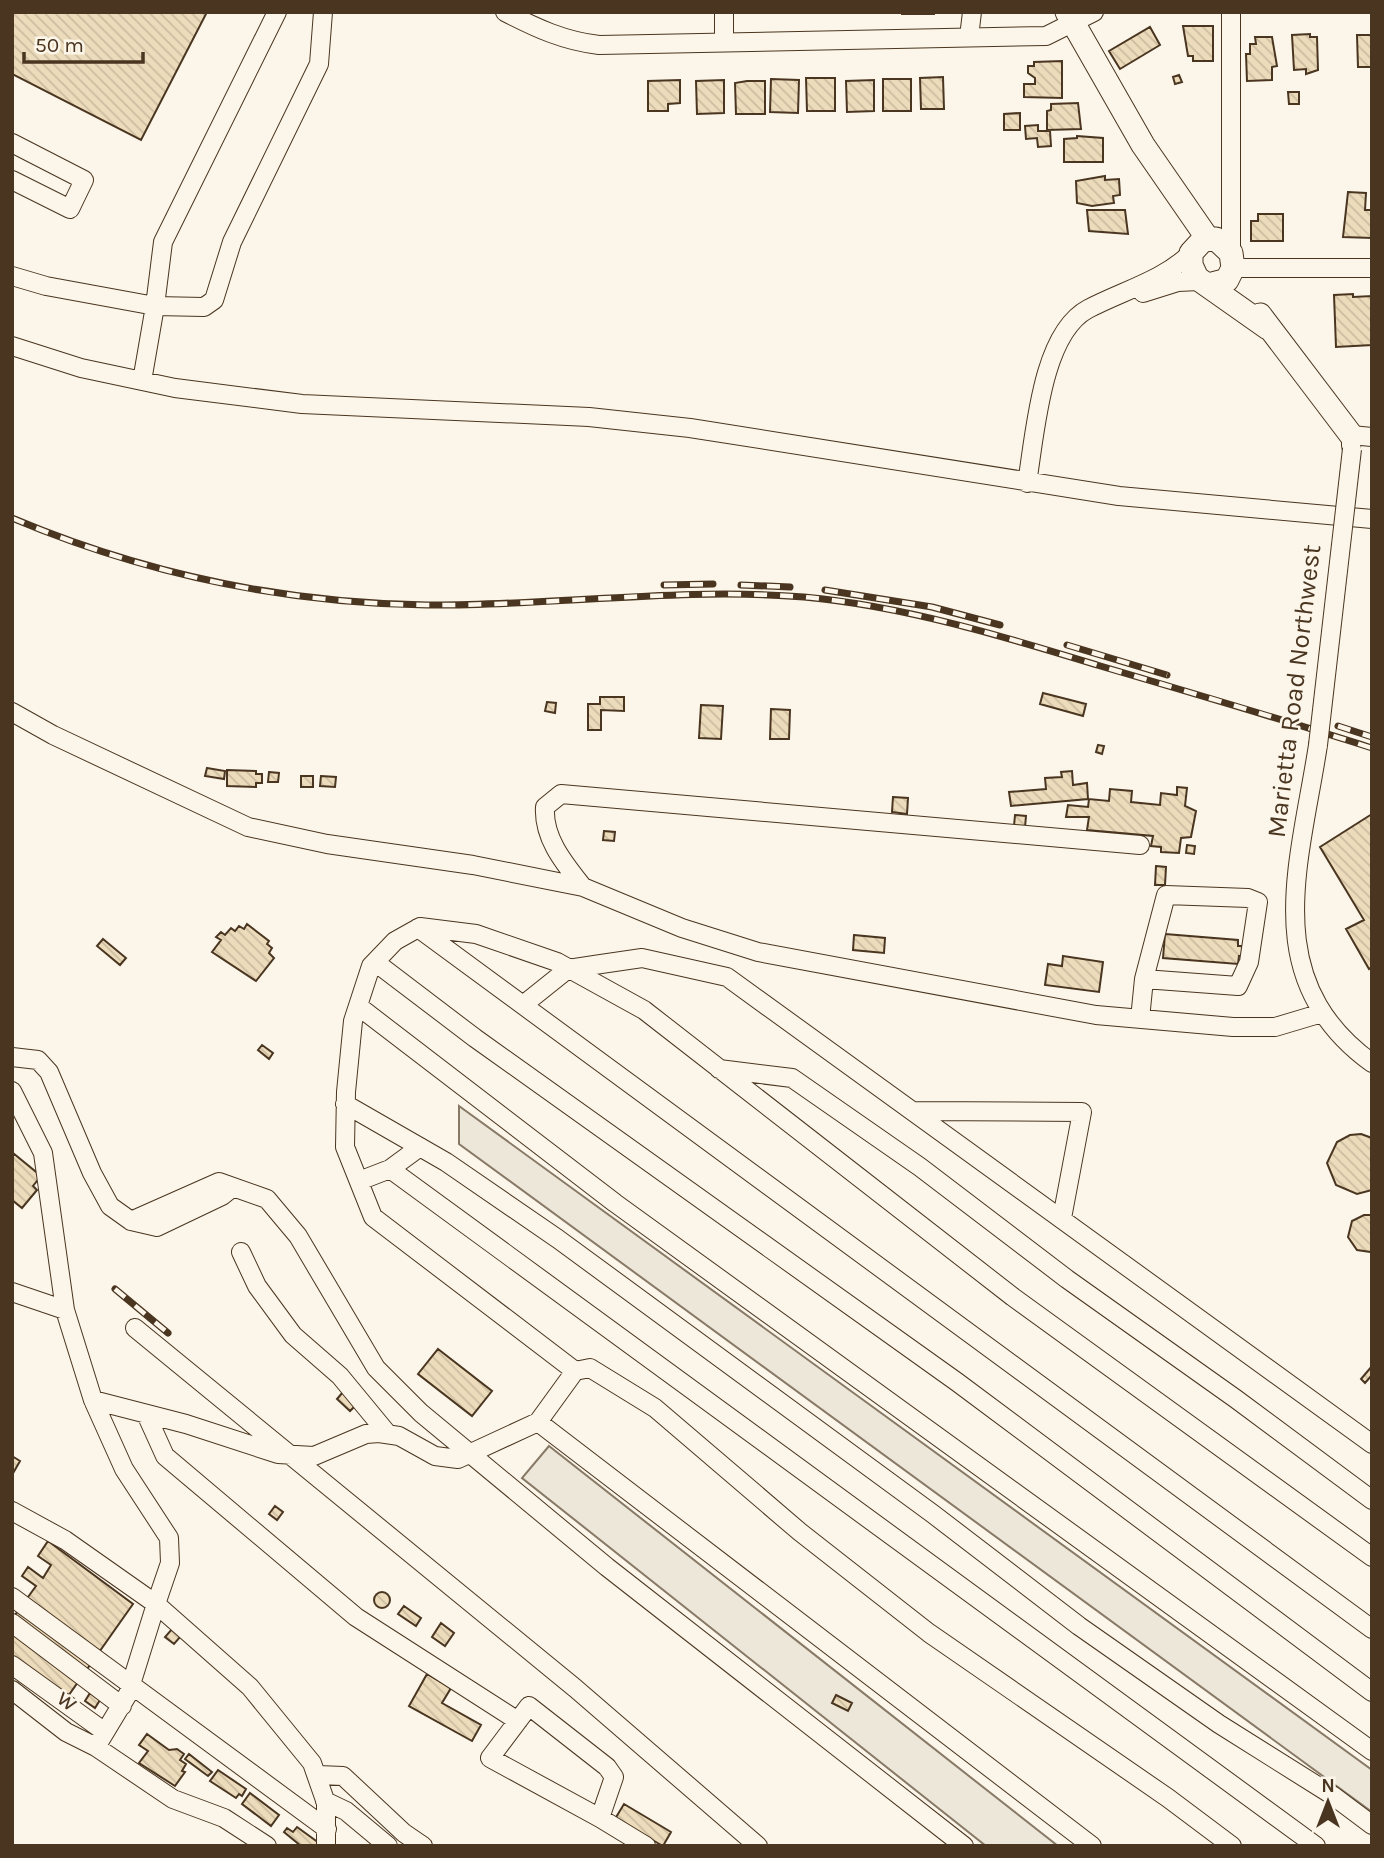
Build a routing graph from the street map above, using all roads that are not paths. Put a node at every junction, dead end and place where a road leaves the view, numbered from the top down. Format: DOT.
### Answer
graph roads {
  1 [pos="278,12"];
  2 [pos="323,12"];
  3 [pos="505,12"];
  4 [pos="724,12"];
  5 [pos="972,12"];
  6 [pos="1094,12"];
  7 [pos="1231,12"];
  8 [pos="1070,18"];
  9 [pos="969,37"];
  10 [pos="724,42"];
  11 [pos="12,143"];
  12 [pos="12,180"];
  13 [pos="1215,253"];
  14 [pos="1372,268"];
  15 [pos="12,276"];
  16 [pos="1204,283"];
  17 [pos="1122,294"];
  18 [pos="155,306"];
  19 [pos="1268,328"];
  20 [pos="12,346"];
  21 [pos="142,381"];
  22 [pos="1358,441"];
  23 [pos="1027,483"];
  24 [pos="1372,519"];
  25 [pos="12,712"];
  26 [pos="1140,845"];
  27 [pos="583,887"];
  28 [pos="418,928"];
  29 [pos="375,962"];
  30 [pos="568,969"];
  31 [pos="1144,979"];
  32 [pos="523,1005"];
  33 [pos="358,1006"];
  34 [pos="1322,1013"];
  35 [pos="1140,1019"];
  36 [pos="12,1057"];
  37 [pos="1372,1063"];
  38 [pos="719,1069"];
  39 [pos="12,1091"];
  40 [pos="345,1104"];
  41 [pos="914,1111"];
  42 [pos="420,1147"];
  43 [pos="390,1169"];
  44 [pos="359,1181"];
  45 [pos="1062,1218"];
  46 [pos="241,1252"];
  47 [pos="12,1292"];
  48 [pos="65,1310"];
  49 [pos="135,1328"];
  50 [pos="575,1371"];
  51 [pos="93,1400"];
  52 [pos="146,1415"];
  53 [pos="538,1422"];
  54 [pos="387,1433"];
  55 [pos="1370,1442"];
  56 [pos="470,1453"];
  57 [pos="287,1454"];
  58 [pos="1372,1500"];
  59 [pos="12,1511"];
  60 [pos="1372,1557"];
  61 [pos="12,1597"];
  62 [pos="156,1604"];
  63 [pos="12,1623"];
  64 [pos="1372,1629"];
  65 [pos="12,1665"];
  66 [pos="81,1675"];
  67 [pos="130,1684"];
  68 [pos="12,1690"];
  69 [pos="1372,1692"];
  70 [pos="63,1702"];
  71 [pos="122,1706"];
  72 [pos="518,1721"];
  73 [pos="101,1740"];
  74 [pos="1372,1751"];
  75 [pos="318,1775"];
  76 [pos="326,1801"];
  77 [pos="600,1818"];
  78 [pos="1372,1825"];
  79 [pos="327,1838"];
  80 [pos="267,1846"];
  81 [pos="387,1846"];
  82 [pos="423,1846"];
  83 [pos="646,1846"];
  84 [pos="758,1846"];
  85 [pos="964,1846"];
  86 [pos="1091,1846"];
  87 [pos="1231,1846"];
  88 [pos="1316,1846"];
  1 -- 18 [label="street"];
  2 -- 18 [label="street"];
  3 -- 10 [label="street"];
  4 -- 10 [label="street"];
  5 -- 9 [label="street"];
  6 -- 8 [label="street"];
  7 -- 13 [label="street"];
  8 -- 9 [label="street"];
  8 -- 13 [label="main road, Marietta Road Northwest"];
  9 -- 10 [label="street"];
  11 -- 12 [label="street"];
  13 -- 14 [label="street"];
  13 -- 16 [label="main road"];
  13 -- 16 [label="main road"];
  13 -- 17 [label="street"];
  13 -- 19 [label="main road, Marietta Road Northwest"];
  15 -- 18 [label="street"];
  16 -- 17 [label="street"];
  16 -- 19 [label="main road, Marietta Road Northwest"];
  17 -- 23 [label="street"];
  18 -- 21 [label="street"];
  19 -- 22 [label="main road, Marietta Road Northwest"];
  20 -- 21 [label="street"];
  21 -- 23 [label="street"];
  22 -- 34 [label="street, Marietta Road Northwest, bridge"];
  23 -- 24 [label="street"];
  25 -- 27 [label="street"];
  26 -- 27 [label="street"];
  27 -- 35 [label="street"];
  28 -- 29 [label="street"];
  28 -- 30 [label="street"];
  28 -- 32 [label="street"];
  29 -- 33 [label="street"];
  29 -- 69 [label="street"];
  30 -- 32 [label="street"];
  30 -- 38 [label="street"];
  30 -- 41 [label="street"];
  31 -- 31 [label="street"];
  31 -- 35 [label="street"];
  32 -- 64 [label="street"];
  33 -- 40 [label="street"];
  33 -- 74 [label="street"];
  34 -- 35 [label="street"];
  34 -- 37 [label="street, Marietta Road Northwest"];
  36 -- 56 [label="street"];
  38 -- 58 [label="street"];
  38 -- 60 [label="street"];
  39 -- 48 [label="street"];
  40 -- 42 [label="street"];
  40 -- 44 [label="street"];
  41 -- 45 [label="street"];
  41 -- 45 [label="street"];
  42 -- 43 [label="street"];
  42 -- 78 [label="street"];
  43 -- 44 [label="street"];
  43 -- 88 [label="street"];
  44 -- 50 [label="street"];
  45 -- 55 [label="street"];
  46 -- 54 [label="street"];
  47 -- 48 [label="street"];
  48 -- 51 [label="street"];
  49 -- 57 [label="street"];
  50 -- 53 [label="street"];
  50 -- 87 [label="street"];
  51 -- 52 [label="street"];
  51 -- 62 [label="street"];
  52 -- 57 [label="street"];
  52 -- 72 [label="street"];
  53 -- 56 [label="street"];
  53 -- 86 [label="street"];
  54 -- 56 [label="street"];
  54 -- 57 [label="street"];
  56 -- 85 [label="street"];
  57 -- 84 [label="street"];
  59 -- 62 [label="street"];
  61 -- 67 [label="street"];
  62 -- 67 [label="street"];
  62 -- 75 [label="street"];
  63 -- 66 [label="street"];
  65 -- 70 [label="street"];
  66 -- 70 [label="street"];
  66 -- 71 [label="street"];
  67 -- 71 [label="street"];
  67 -- 79 [label="street"];
  68 -- 73 [label="street, w"];
  70 -- 73 [label="street"];
  71 -- 73 [label="street"];
  72 -- 77 [label="street"];
  72 -- 77 [label="street"];
  73 -- 80 [label="street"];
  75 -- 76 [label="street"];
  75 -- 82 [label="street"];
  76 -- 79 [label="street"];
  76 -- 81 [label="street"];
  77 -- 83 [label="street"];
}
